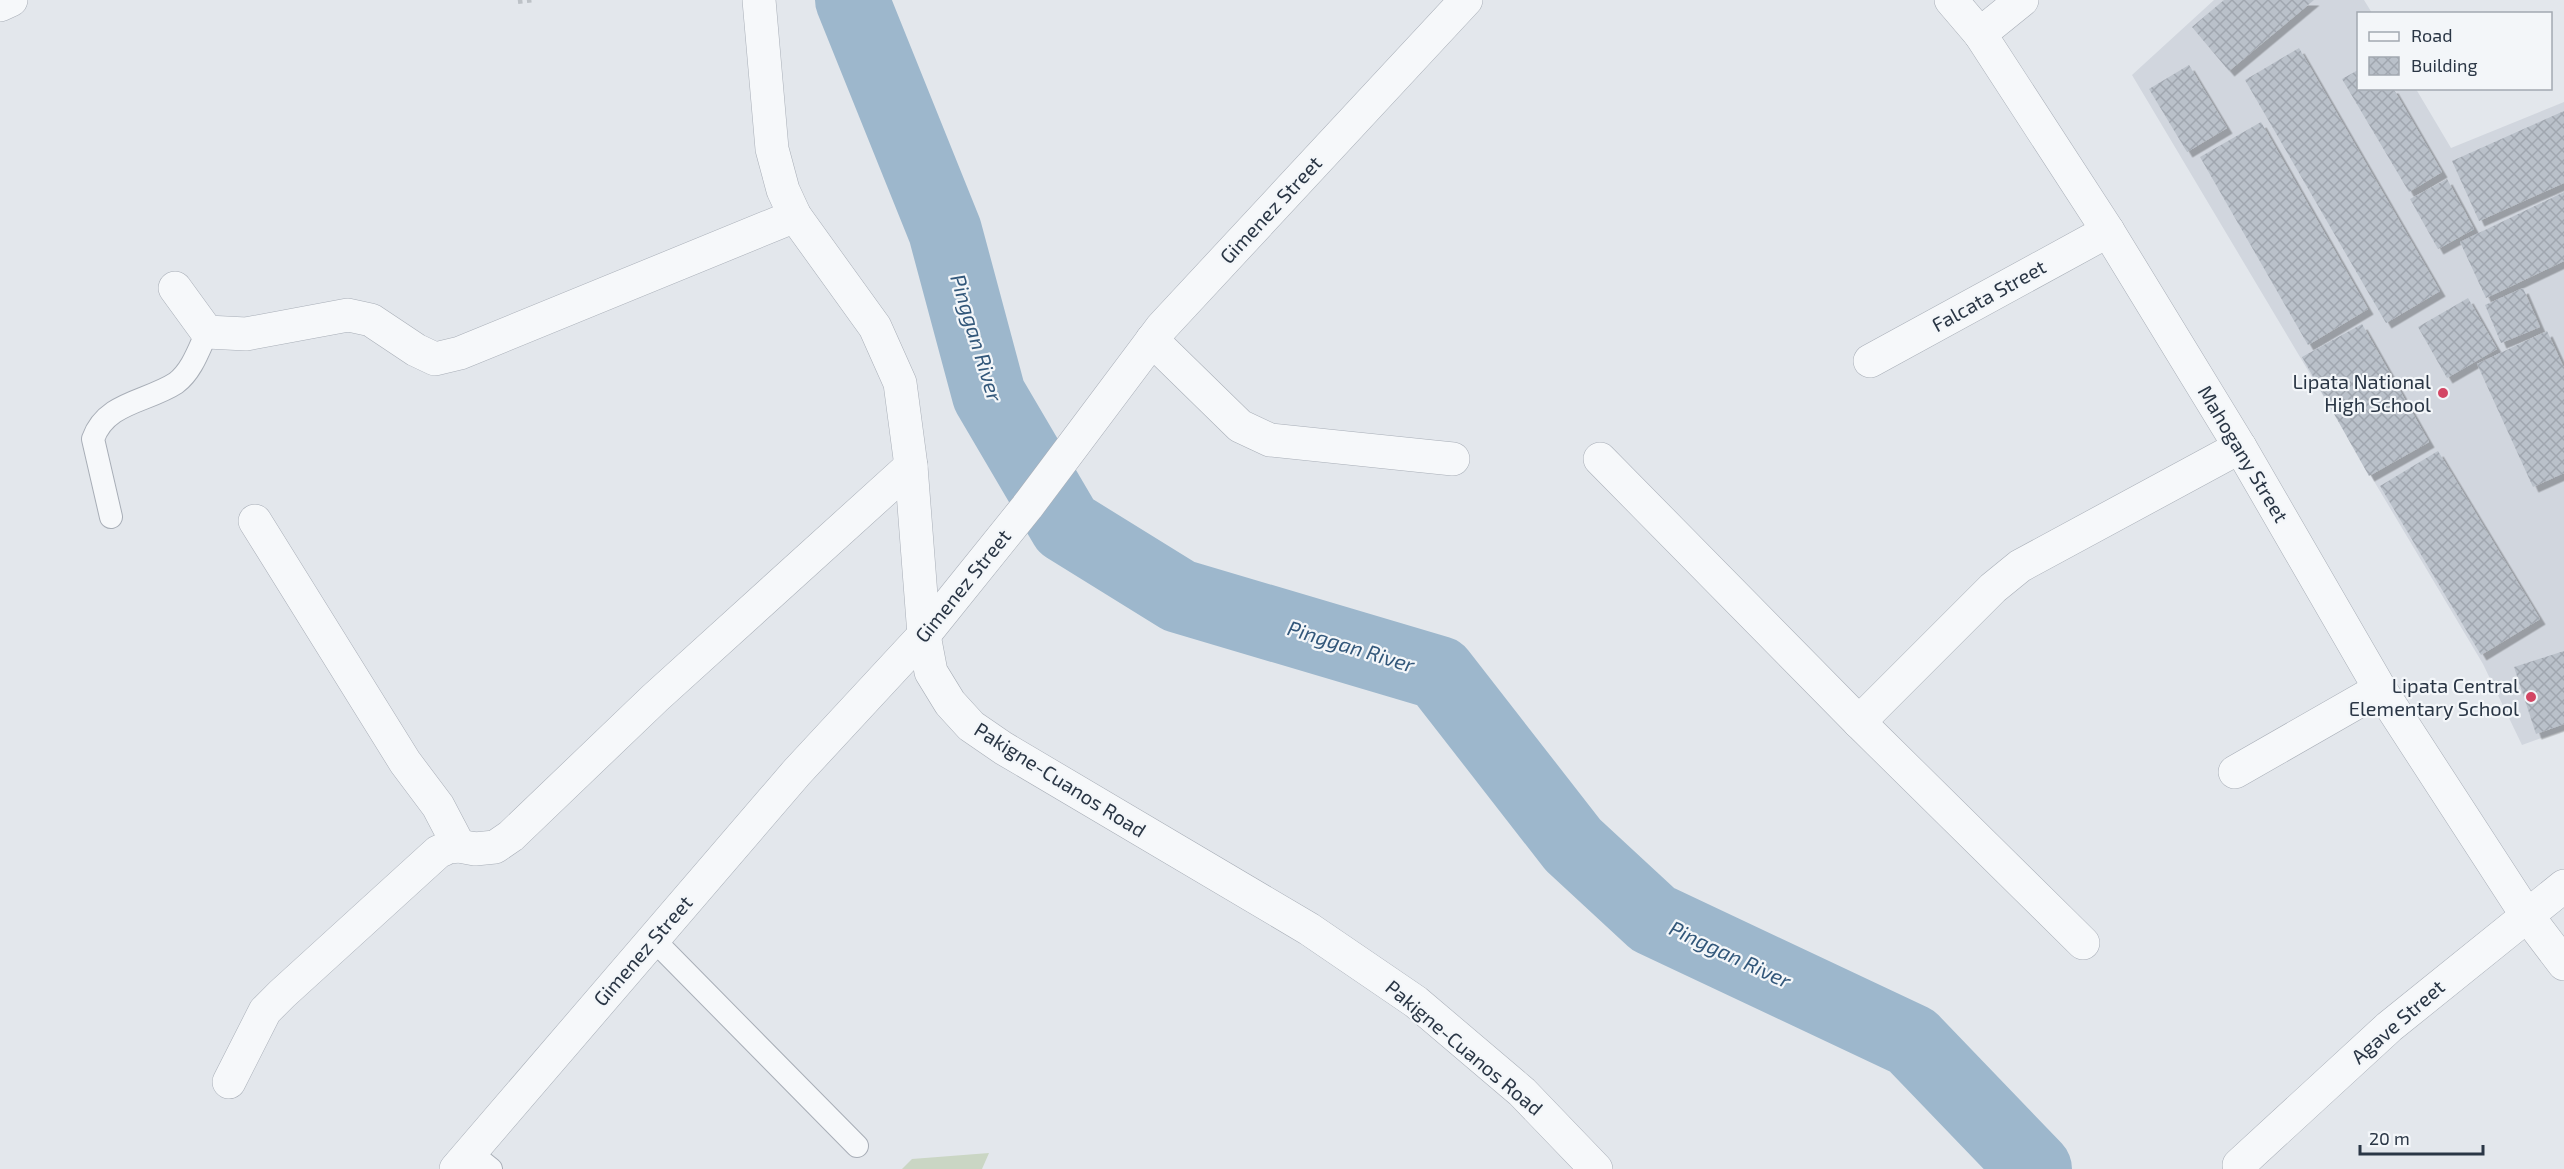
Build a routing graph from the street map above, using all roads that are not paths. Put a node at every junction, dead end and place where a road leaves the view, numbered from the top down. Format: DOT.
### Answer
graph roads {
  1 [pos="11,0"];
  2 [pos="759,0"];
  3 [pos="1466,0"];
  4 [pos="1951,0"];
  5 [pos="2022,0"];
  6 [pos="0,5"];
  7 [pos="1980,34"];
  8 [pos="795,216"];
  9 [pos="2108,231"];
  10 [pos="174,288"];
  11 [pos="207,332"];
  12 [pos="1152,340"];
  13 [pos="1870,361"];
  14 [pos="2240,447"];
  15 [pos="1453,459"];
  16 [pos="1599,459"];
  17 [pos="911,466"];
  18 [pos="111,517"];
  19 [pos="255,521"];
  20 [pos="924,635"];
  21 [pos="2380,689"];
  22 [pos="1859,722"];
  23 [pos="2235,772"];
  24 [pos="459,846"];
  25 [pos="2564,885"];
  26 [pos="2526,914"];
  27 [pos="653,939"];
  28 [pos="2083,943"];
  29 [pos="2564,964"];
  30 [pos="229,1082"];
  31 [pos="857,1146"];
  32 [pos="472,1163"];
  33 [pos="2239,1165"];
  34 [pos="1596,1169"];
  1 -- 6 [label="street"];
  2 -- 8 [label="street, Pakigne-Cuanos Road"];
  3 -- 12 [label="street, Gimenez Street"];
  4 -- 7 [label="street, Mahogany Street"];
  5 -- 7 [label="street"];
  7 -- 9 [label="street, Mahogany Street"];
  8 -- 11 [label="street"];
  8 -- 17 [label="street, Pakigne-Cuanos Road"];
  9 -- 13 [label="street, Falcata Street"];
  9 -- 14 [label="street, Mahogany Street"];
  10 -- 11 [label="street"];
  11 -- 18 [label="lane"];
  12 -- 15 [label="street"];
  12 -- 20 [label="street, Gimenez Street"];
  14 -- 21 [label="street, Mahogany Street"];
  14 -- 22 [label="street"];
  16 -- 22 [label="street"];
  17 -- 20 [label="street, Pakigne-Cuanos Road"];
  17 -- 24 [label="street"];
  19 -- 24 [label="street"];
  20 -- 27 [label="street, Gimenez Street"];
  20 -- 34 [label="street, Pakigne-Cuanos Road"];
  21 -- 23 [label="street"];
  21 -- 26 [label="street, Mahogany Street"];
  22 -- 28 [label="street"];
  24 -- 30 [label="street"];
  25 -- 26 [label="street, Agave Street"];
  26 -- 29 [label="street, Mahogany Street"];
  26 -- 33 [label="street, Agave Street"];
  27 -- 31 [label="lane"];
  27 -- 32 [label="street, Gimenez Street"];
}
